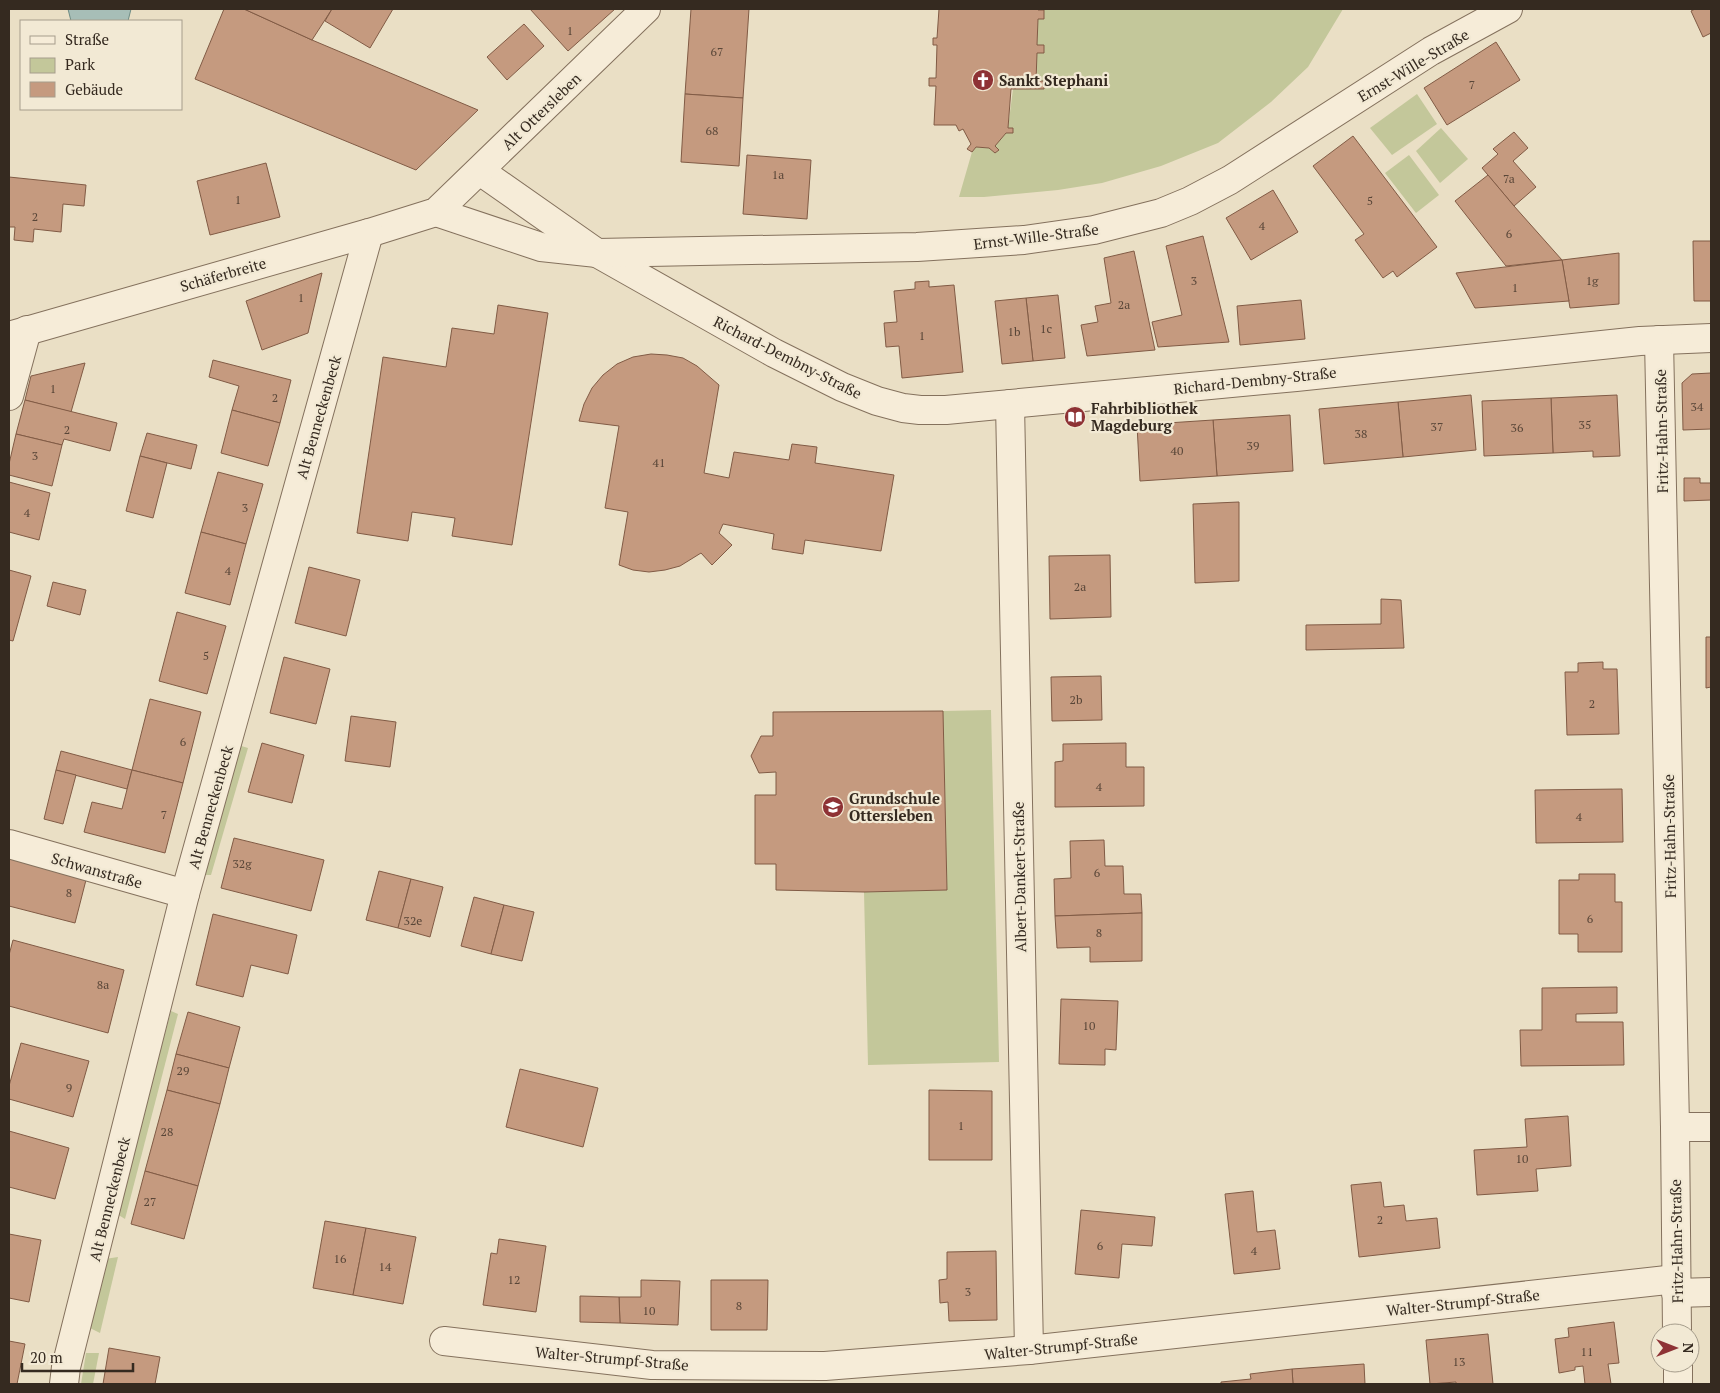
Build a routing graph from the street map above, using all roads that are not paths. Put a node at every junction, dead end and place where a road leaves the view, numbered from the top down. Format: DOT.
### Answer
graph roads {
  1 [pos="646,9"];
  2 [pos="1508,9"];
  3 [pos="480,171"];
  4 [pos="436,212"];
  5 [pos="369,233"];
  6 [pos="597,253"];
  7 [pos="18,333"];
  8 [pos="1711,338"];
  9 [pos="1659,340"];
  10 [pos="9,396"];
  11 [pos="1010,404"];
  12 [pos="9,844"];
  13 [pos="185,894"];
  14 [pos="1675,1127"];
  15 [pos="1711,1127"];
  16 [pos="1676,1286"];
  17 [pos="1711,1292"];
  18 [pos="1677,1323"];
  19 [pos="444,1341"];
  20 [pos="1029,1350"];
  21 [pos="64,1384"];
  1 -- 3 [label="street, Alt Ottersleben"];
  2 -- 6 [label="street, Ernst-Wille-Straße"];
  3 -- 4 [label="street, Alt Ottersleben"];
  3 -- 6 [label="street, Richard-Dembny-Straße"];
  4 -- 5 [label="street, Schäferbreite"];
  4 -- 6 [label="street, Richard-Dembny-Straße"];
  5 -- 7 [label="street, Schäferbreite"];
  5 -- 13 [label="street, Alt Benneckenbeck"];
  6 -- 11 [label="street, Richard-Dembny-Straße"];
  7 -- 10 [label="street"];
  8 -- 9 [label="street, Richard-Dembny-Straße"];
  9 -- 11 [label="street, Richard-Dembny-Straße"];
  9 -- 14 [label="street, Fritz-Hahn-Straße"];
  11 -- 20 [label="street, Albert-Dankert-Straße"];
  12 -- 13 [label="street, Schwanstraße"];
  13 -- 21 [label="street, Alt Benneckenbeck"];
  14 -- 15 [label="street"];
  14 -- 16 [label="street, Fritz-Hahn-Straße"];
  16 -- 17 [label="street, Walter-Strumpf-Straße"];
  16 -- 18 [label="street, Fritz-Hahn-Straße"];
  16 -- 20 [label="street, Walter-Strumpf-Straße"];
  19 -- 20 [label="street, Walter-Strumpf-Straße"];
}
